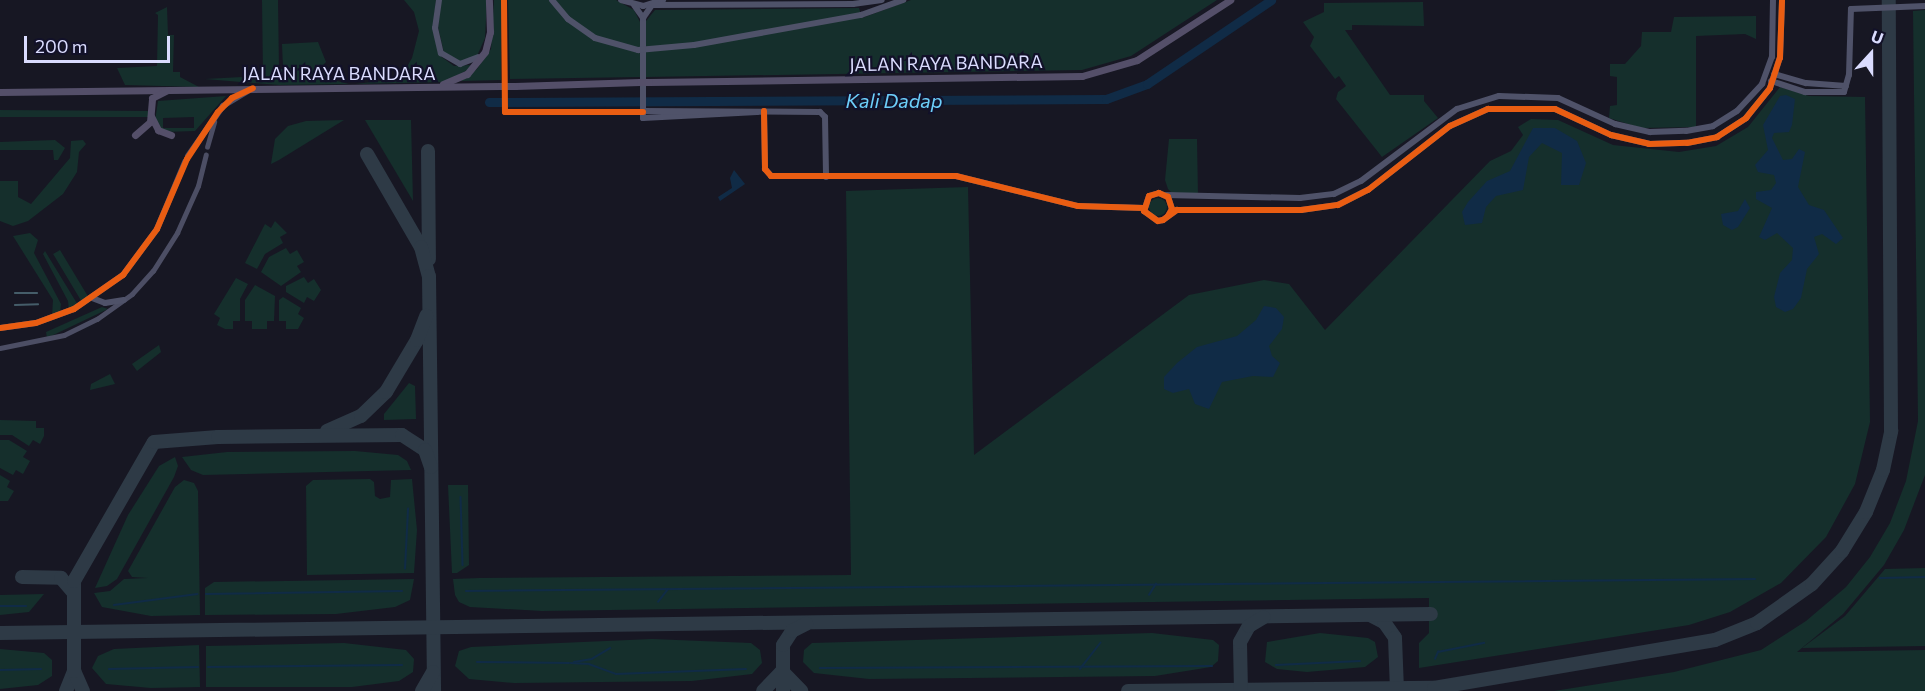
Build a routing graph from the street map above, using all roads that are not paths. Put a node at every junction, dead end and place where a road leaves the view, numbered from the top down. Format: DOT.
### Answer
graph roads {
  1 [pos="439,0"];
  2 [pos="489,0"];
  3 [pos="504,0"];
  4 [pos="552,0"];
  5 [pos="621,0"];
  6 [pos="663,0"];
  7 [pos="882,0"];
  8 [pos="903,0"];
  9 [pos="1230,0"];
  10 [pos="1773,0"];
  11 [pos="1782,0"];
  12 [pos="634,5"];
  13 [pos="652,5"];
  14 [pos="1925,6"];
  15 [pos="643,18"];
  16 [pos="489,19"];
  17 [pos="1768,72"];
  18 [pos="1776,74"];
  19 [pos="1765,79"];
  20 [pos="1773,82"];
  21 [pos="1846,86"];
  22 [pos="420,87"];
  23 [pos="253,88"];
  24 [pos="172,90"];
  25 [pos="0,92"];
  26 [pos="643,111"];
  27 [pos="762,111"];
  28 [pos="218,112"];
  29 [pos="151,116"];
  30 [pos="135,135"];
  31 [pos="171,135"];
  32 [pos="207,147"];
  33 [pos="206,155"];
  34 [pos="1380,166"];
  35 [pos="1387,175"];
  36 [pos="826,177"];
  37 [pos="1334,194"];
  38 [pos="1165,195"];
  39 [pos="1300,198"];
  40 [pos="1336,205"];
  41 [pos="1144,208"];
  42 [pos="1300,210"];
  43 [pos="1168,216"];
  44 [pos="93,298"];
  45 [pos="124,300"];
  46 [pos="0,328"];
  47 [pos="0,348"];
  1 -- 16 [label="street"];
  2 -- 16 [label="main road"];
  3 -- 26 [label="street"];
  4 -- 8 [label="street, bridge"];
  5 -- 12 [label="street"];
  6 -- 13 [label="street"];
  7 -- 13 [label="street"];
  9 -- 22 [label="main road, JALAN RAYA BANDARA, bridge"];
  10 -- 17 [label="street"];
  11 -- 18 [label="street"];
  12 -- 13 [label="street"];
  12 -- 15 [label="street"];
  13 -- 15 [label="street"];
  14 -- 21 [label="street"];
  15 -- 26 [label="street"];
  16 -- 22 [label="main road"];
  17 -- 18 [label="street"];
  17 -- 19 [label="street"];
  18 -- 20 [label="street"];
  18 -- 21 [label="street"];
  19 -- 20 [label="street"];
  19 -- 34 [label="street"];
  20 -- 21 [label="street"];
  20 -- 35 [label="street"];
  22 -- 23 [label="main road, JALAN RAYA BANDARA"];
  23 -- 24 [label="main road, JALAN RAYA BANDARA"];
  23 -- 28 [label="street"];
  24 -- 25 [label="main road, JALAN RAYA BANDARA"];
  24 -- 29 [label="main road"];
  26 -- 27 [label="street"];
  27 -- 36 [label="street"];
  27 -- 36 [label="street"];
  28 -- 32 [label="street"];
  28 -- 44 [label="street"];
  29 -- 30 [label="main road"];
  29 -- 31 [label="main road"];
  33 -- 45 [label="street"];
  34 -- 35 [label="street"];
  34 -- 37 [label="street"];
  35 -- 40 [label="street"];
  36 -- 41 [label="street"];
  37 -- 39 [label="street"];
  37 -- 40 [label="street"];
  38 -- 39 [label="street"];
  38 -- 41 [label="street"];
  38 -- 43 [label="street"];
  39 -- 42 [label="street"];
  40 -- 42 [label="street"];
  41 -- 43 [label="street"];
  42 -- 43 [label="street"];
  44 -- 45 [label="street"];
  44 -- 46 [label="street"];
  45 -- 47 [label="street"];
}
